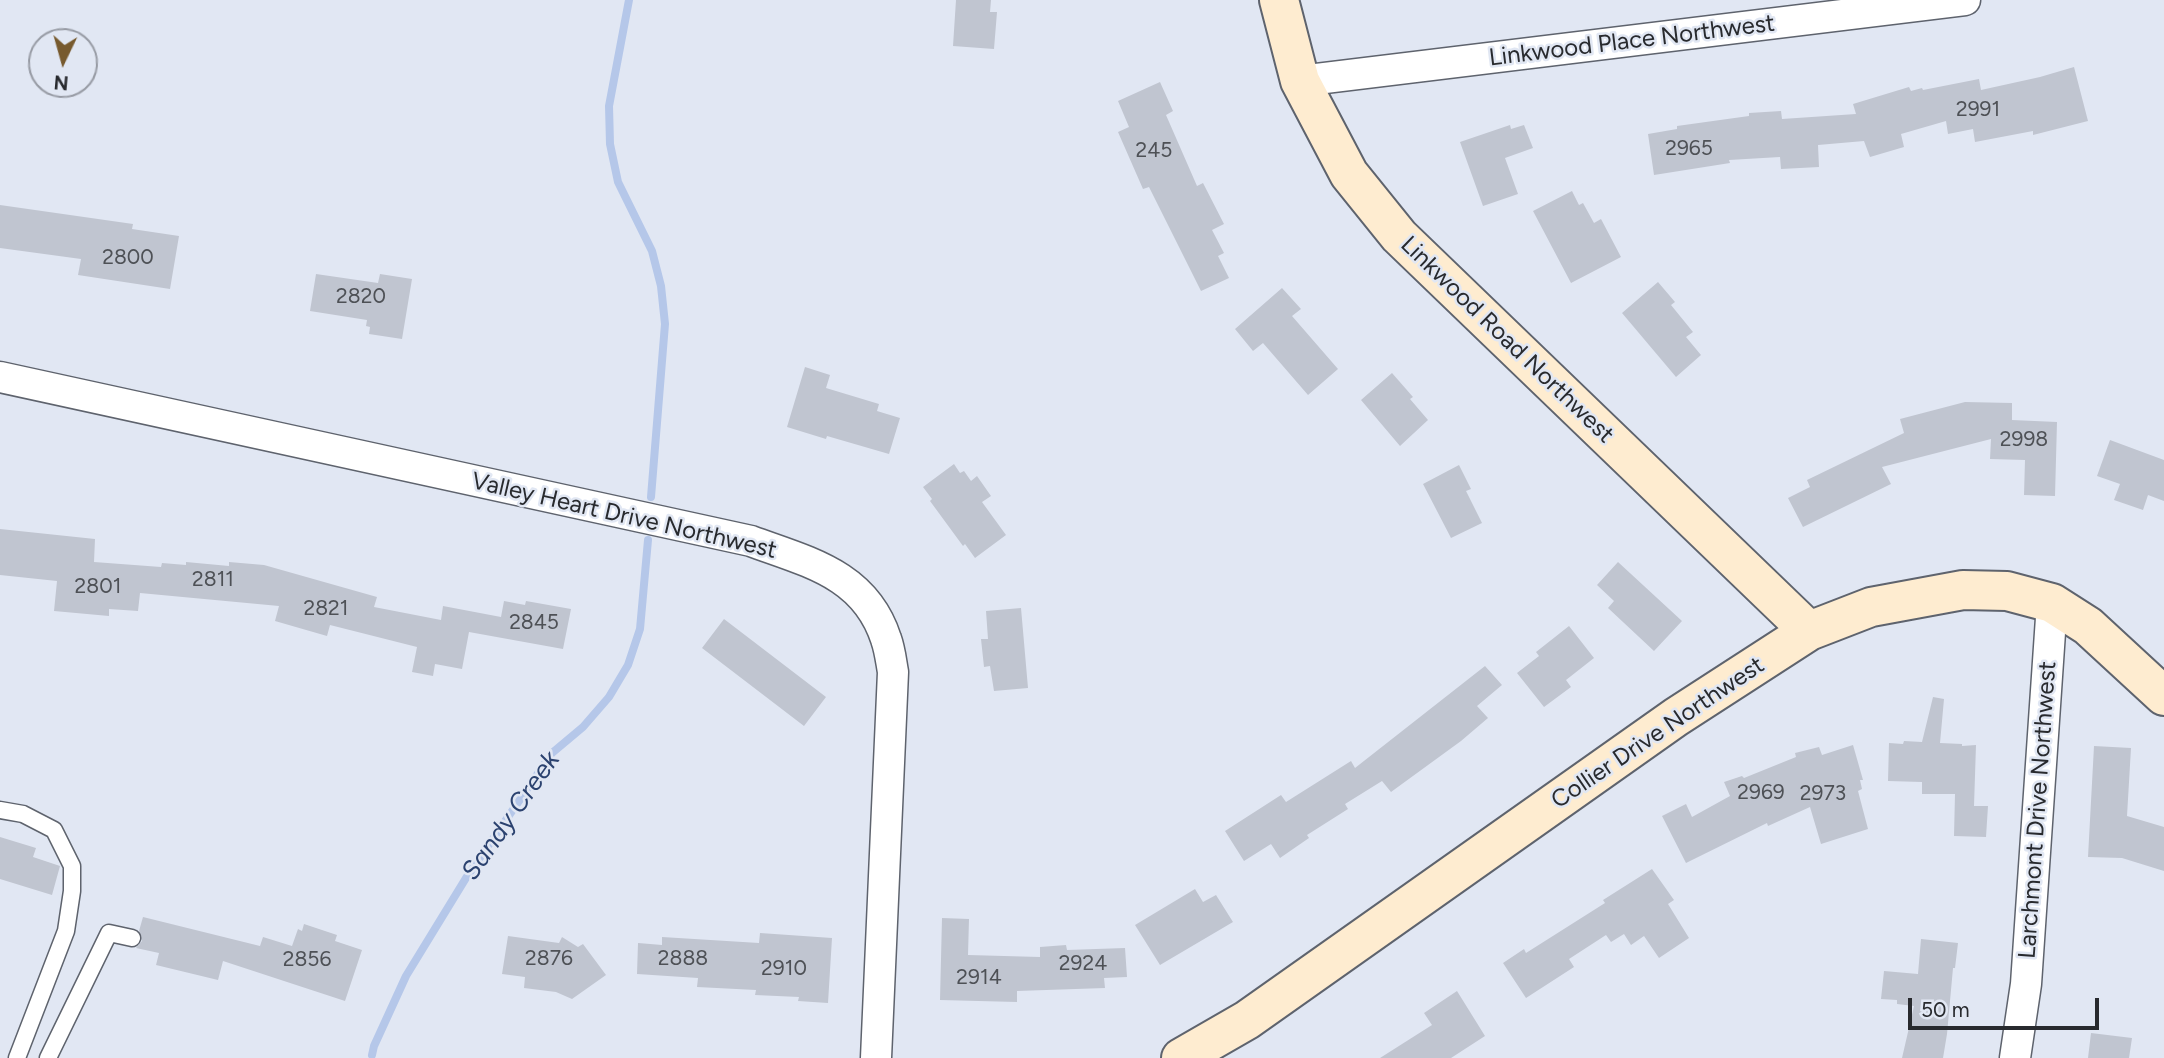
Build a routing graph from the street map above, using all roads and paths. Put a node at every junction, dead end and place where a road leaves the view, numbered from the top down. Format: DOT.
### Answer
graph roads {
  1 [pos="1279,0"];
  2 [pos="1965,0"];
  3 [pos="1300,81"];
  4 [pos="0,377"];
  5 [pos="2052,603"];
  6 [pos="1809,631"];
  7 [pos="2164,696"];
  8 [pos="0,810"];
  9 [pos="132,938"];
  10 [pos="17,1058"];
  11 [pos="48,1058"];
  12 [pos="876,1058"];
  13 [pos="1181,1058"];
  14 [pos="2015,1058"];
  1 -- 3 [label="main road, Linkwood Road Northwest"];
  2 -- 3 [label="street, Linkwood Place Northwest"];
  3 -- 6 [label="main road, Linkwood Road Northwest"];
  4 -- 12 [label="street, Valley Heart Drive Northwest"];
  5 -- 6 [label="main road, Collier Drive Northwest"];
  5 -- 7 [label="main road, Collier Drive Northwest"];
  5 -- 14 [label="street, Larchmont Drive Northwest"];
  6 -- 13 [label="main road, Collier Drive Northwest"];
  8 -- 10 [label="lane"];
  9 -- 11 [label="lane"];
}
